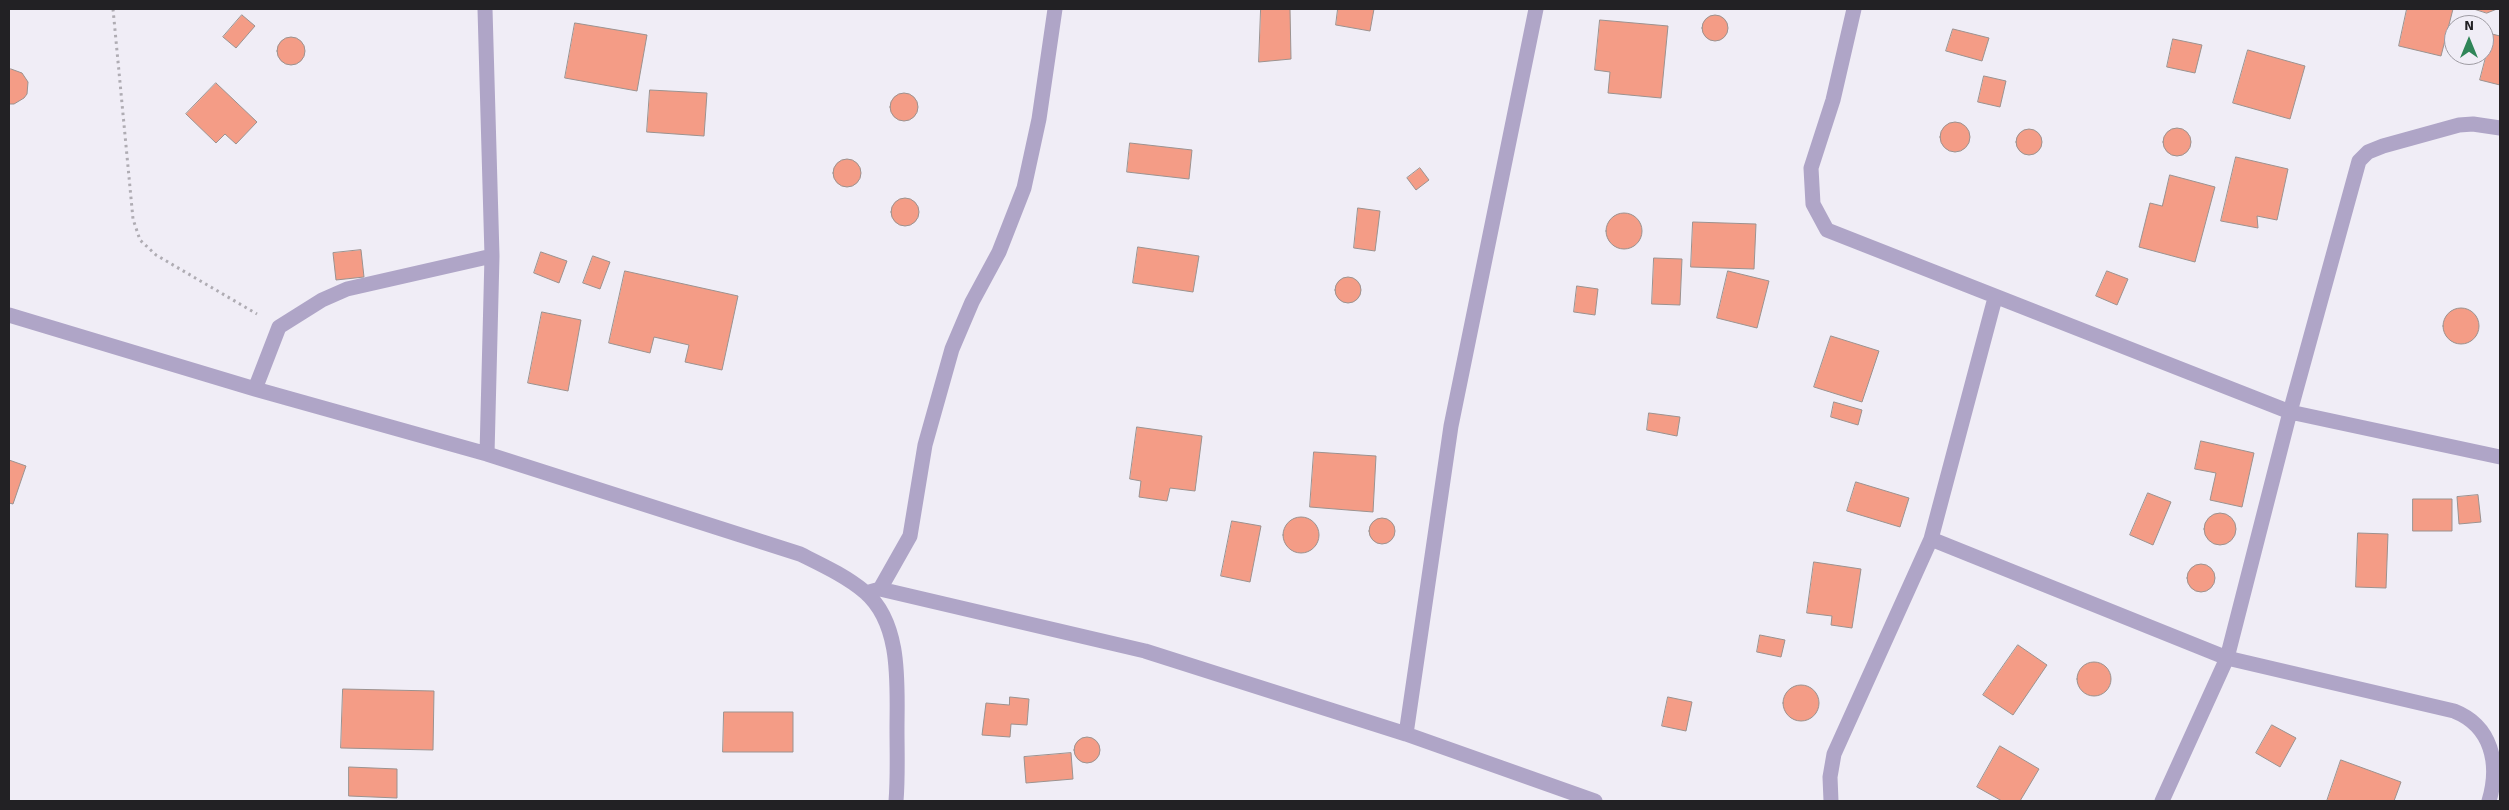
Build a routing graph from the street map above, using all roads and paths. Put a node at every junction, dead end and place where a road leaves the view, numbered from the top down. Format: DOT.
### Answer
graph roads {
  1 [pos="112,9"];
  2 [pos="485,9"];
  3 [pos="1055,9"];
  4 [pos="1536,9"];
  5 [pos="1854,9"];
  6 [pos="2500,128"];
  7 [pos="492,256"];
  8 [pos="1995,298"];
  9 [pos="9,315"];
  10 [pos="279,327"];
  11 [pos="255,389"];
  12 [pos="2290,412"];
  13 [pos="487,454"];
  14 [pos="2500,457"];
  15 [pos="1931,539"];
  16 [pos="873,591"];
  17 [pos="2227,658"];
  18 [pos="1406,734"];
  19 [pos="896,801"];
  20 [pos="1595,801"];
  21 [pos="1831,801"];
  22 [pos="2162,801"];
  23 [pos="2489,801"];
  1 -- 10 [label="path"];
  2 -- 7 [label="street"];
  3 -- 16 [label="street"];
  4 -- 18 [label="street"];
  5 -- 8 [label="street"];
  6 -- 12 [label="street"];
  7 -- 10 [label="street"];
  7 -- 13 [label="street"];
  8 -- 12 [label="street"];
  8 -- 15 [label="street"];
  9 -- 11 [label="street"];
  10 -- 11 [label="street"];
  11 -- 13 [label="street"];
  12 -- 14 [label="street"];
  12 -- 17 [label="street"];
  13 -- 16 [label="street"];
  15 -- 17 [label="street"];
  15 -- 21 [label="street"];
  16 -- 18 [label="street"];
  16 -- 19 [label="street"];
  17 -- 22 [label="street"];
  17 -- 23 [label="street"];
  18 -- 20 [label="street"];
}
